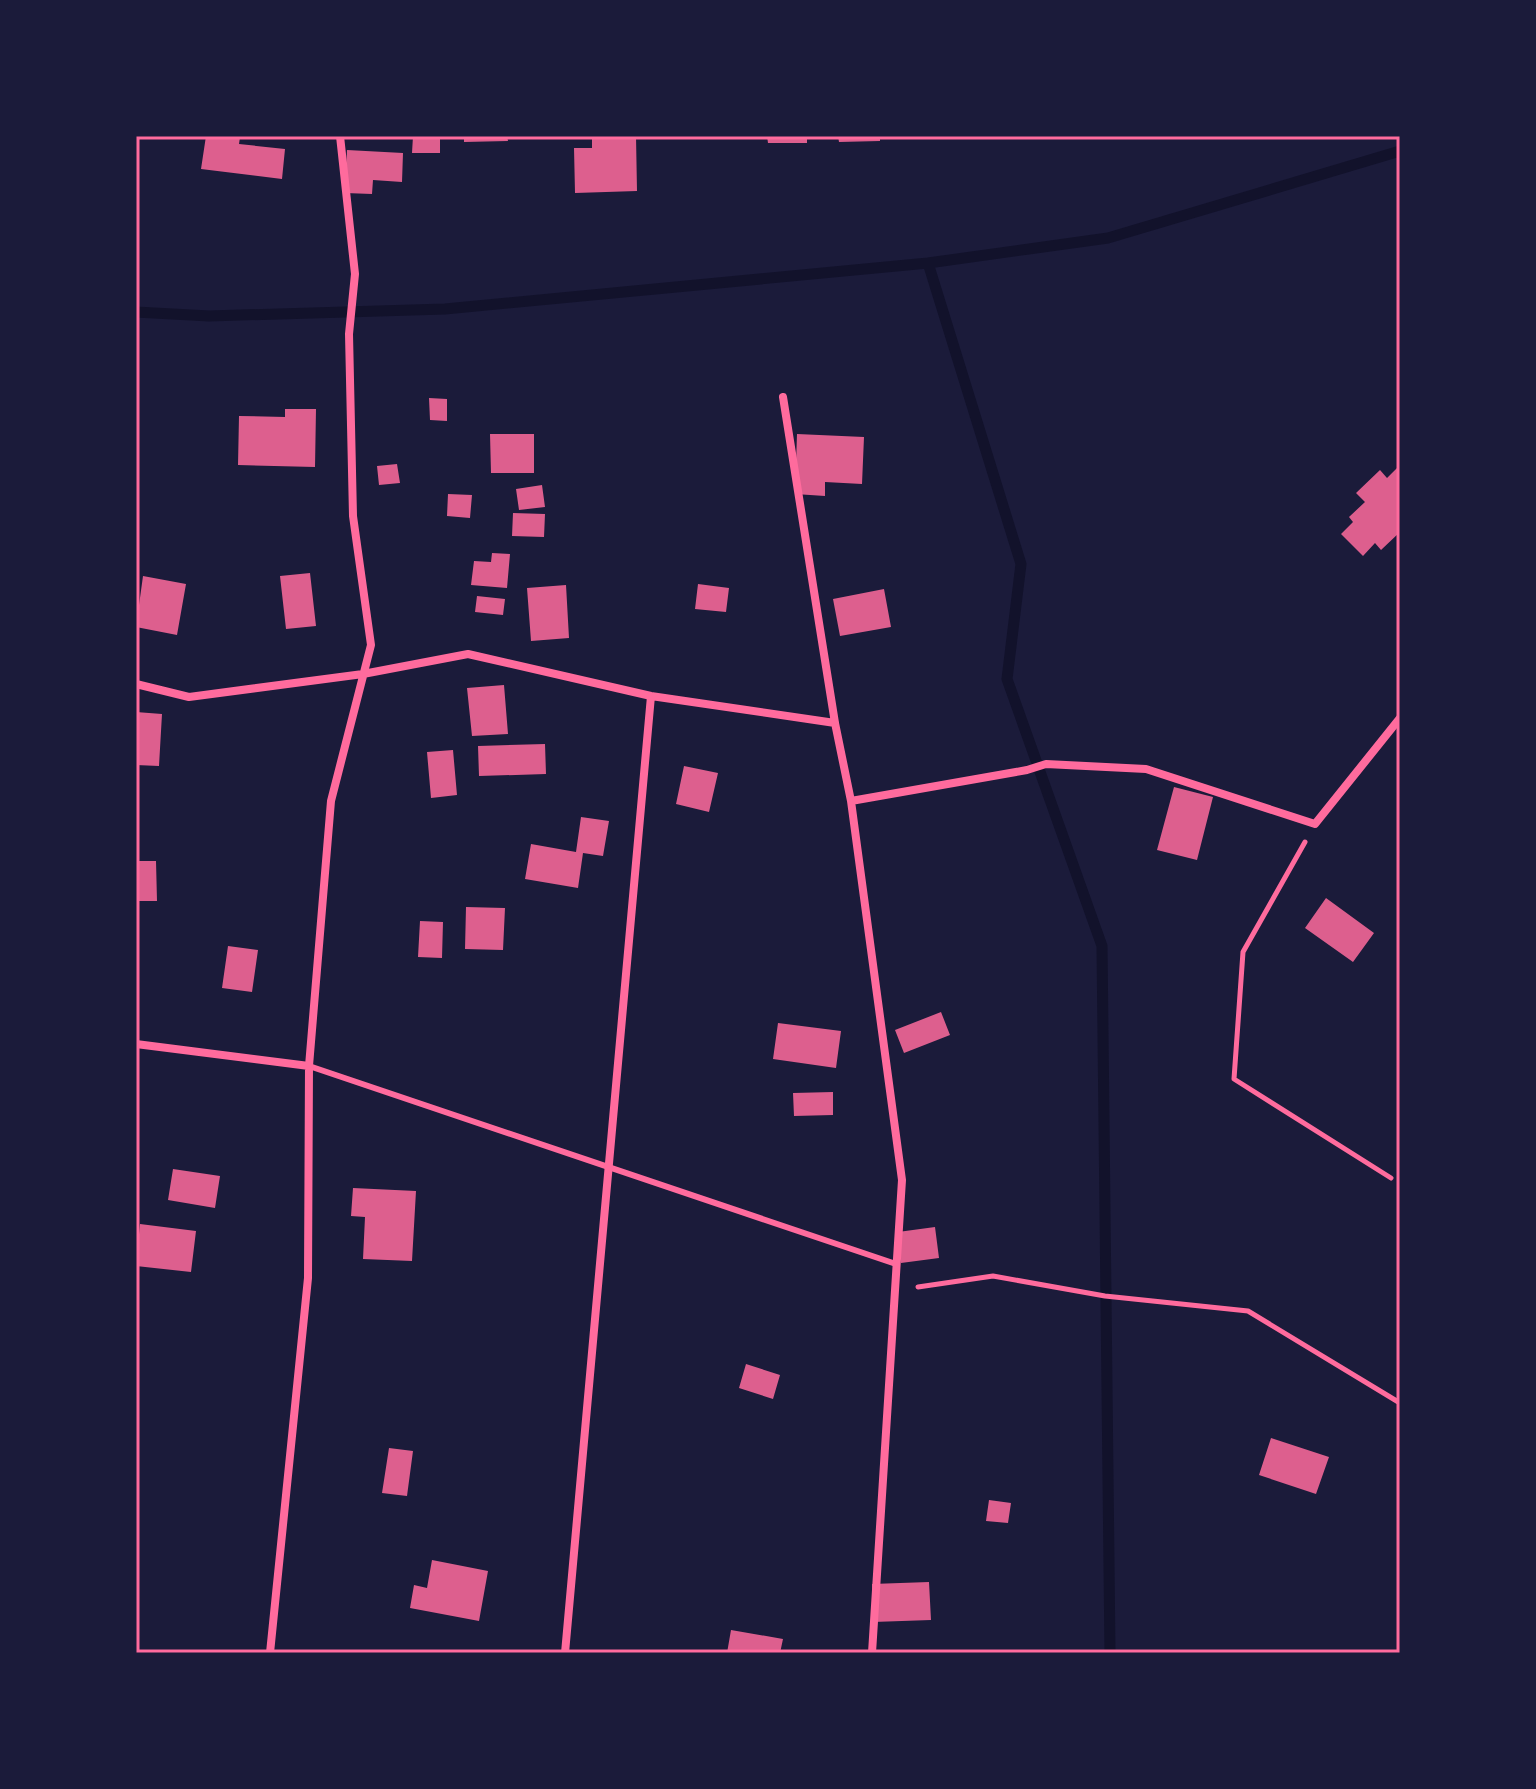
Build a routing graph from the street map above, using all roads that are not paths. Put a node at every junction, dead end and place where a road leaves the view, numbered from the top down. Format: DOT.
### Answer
graph roads {
  1 [pos="340,136"];
  2 [pos="783,397"];
  3 [pos="363,674"];
  4 [pos="136,684"];
  5 [pos="651,696"];
  6 [pos="1400,718"];
  7 [pos="835,723"];
  8 [pos="851,801"];
  9 [pos="136,1044"];
  10 [pos="309,1066"];
  11 [pos="609,1168"];
  12 [pos="896,1264"];
  13 [pos="270,1653"];
  14 [pos="565,1653"];
  15 [pos="872,1653"];
  1 -- 3 [label="street"];
  2 -- 7 [label="street"];
  3 -- 4 [label="street"];
  3 -- 5 [label="street"];
  3 -- 10 [label="street"];
  5 -- 7 [label="street"];
  5 -- 11 [label="street"];
  6 -- 8 [label="street"];
  7 -- 8 [label="street"];
  8 -- 12 [label="street"];
  9 -- 10 [label="street"];
  10 -- 11 [label="lane"];
  10 -- 13 [label="street"];
  11 -- 12 [label="lane"];
  11 -- 14 [label="street"];
  12 -- 15 [label="street"];
}
